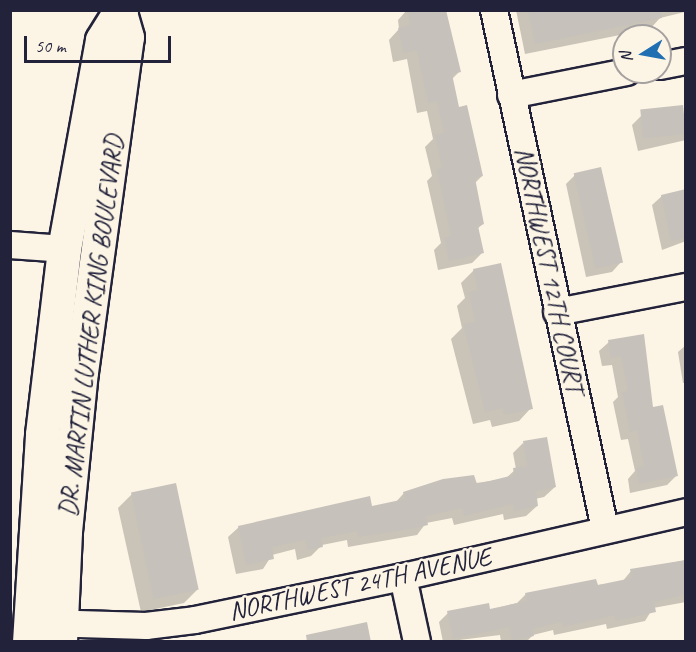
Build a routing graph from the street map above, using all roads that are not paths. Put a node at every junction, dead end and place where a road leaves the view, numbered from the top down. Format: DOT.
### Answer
graph roads {
  1 [pos="494,10"];
  2 [pos="121,12"];
  3 [pos="612,75"];
  4 [pos="511,95"];
  5 [pos="10,245"];
  6 [pos="64,249"];
  7 [pos="686,287"];
  8 [pos="557,312"];
  9 [pos="686,512"];
  10 [pos="605,529"];
  11 [pos="403,577"];
  12 [pos="45,632"];
  13 [pos="417,642"];
  1 -- 4 [label="street, NORTHWEST 12TH COURT"];
  2 -- 6 [label="main road, DR. MARTIN LUTHER KING BOULEVARD"];
  2 -- 12 [label="main road, DR. MARTIN LUTHER KING BOULEVARD"];
  3 -- 4 [label="street"];
  4 -- 8 [label="street, NORTHWEST 12TH COURT"];
  5 -- 6 [label="street"];
  6 -- 12 [label="main road, DR. MARTIN LUTHER KING BOULEVARD"];
  7 -- 8 [label="street"];
  8 -- 10 [label="street, NORTHWEST 12TH COURT"];
  9 -- 10 [label="street, NORTHWEST 24TH AVENUE"];
  10 -- 11 [label="street, NORTHWEST 24TH AVENUE"];
  11 -- 12 [label="street, NORTHWEST 24TH AVENUE"];
  11 -- 13 [label="street"];
}
